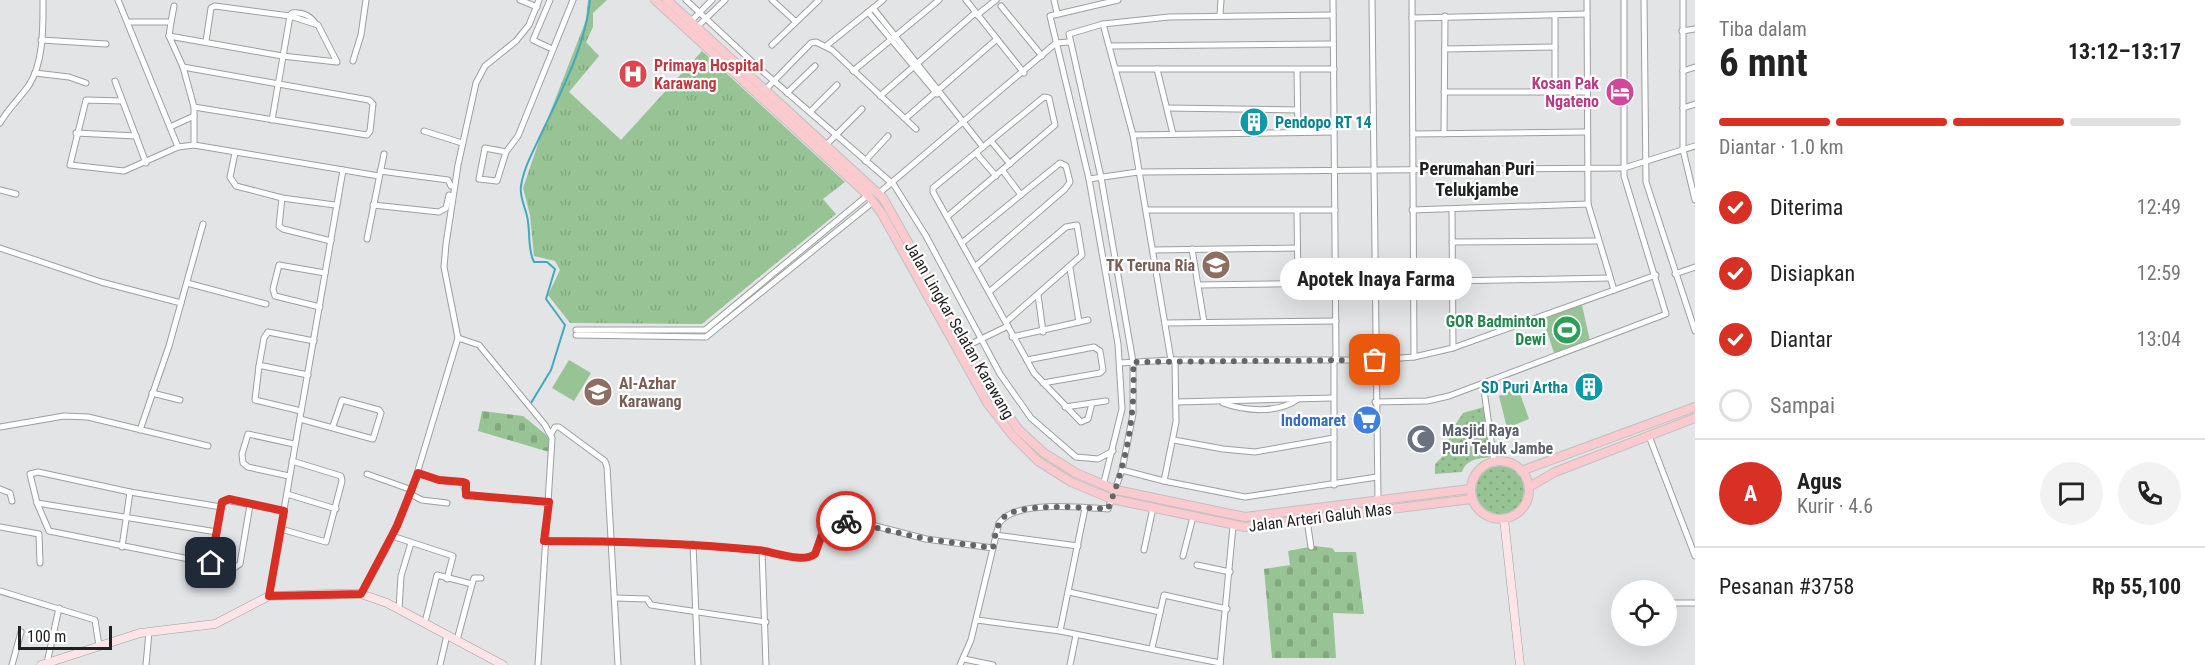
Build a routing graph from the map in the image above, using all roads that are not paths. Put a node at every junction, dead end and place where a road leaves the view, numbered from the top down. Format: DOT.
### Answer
graph roads {
  1 [pos="44,0"];
  2 [pos="118,0"];
  3 [pos="366,0"];
  4 [pos="520,0"];
  5 [pos="550,0"];
  6 [pos="573,0"];
  7 [pos="655,0"];
  8 [pos="667,0"];
  9 [pos="686,0"];
  10 [pos="711,0"];
  11 [pos="725,0"];
  12 [pos="772,0"];
  13 [pos="819,0"];
  14 [pos="883,0"];
  15 [pos="939,0"];
  16 [pos="967,0"];
  17 [pos="996,0"];
  18 [pos="1054,0"];
  19 [pos="1081,0"];
  20 [pos="1118,0"];
  21 [pos="1221,0"];
  22 [pos="1333,0"];
  23 [pos="1372,0"];
  24 [pos="1412,0"];
  25 [pos="1587,0"];
  26 [pos="1624,0"];
  27 [pos="1644,0"];
  28 [pos="1683,0"];
  29 [pos="1108,1"];
  30 [pos="538,3"];
  31 [pos="174,6"];
  32 [pos="1001,6"];
  33 [pos="1083,7"];
  34 [pos="871,10"];
  35 [pos="698,13"];
  36 [pos="1057,13"];
  37 [pos="976,14"];
  38 [pos="1586,14"];
  39 [pos="1220,15"];
  40 [pos="1333,15"];
  41 [pos="1555,15"];
  42 [pos="290,16"];
  43 [pos="1445,16"];
  44 [pos="1412,18"];
  45 [pos="705,19"];
  46 [pos="795,21"];
  47 [pos="129,22"];
  48 [pos="171,22"];
  49 [pos="694,24"];
  50 [pos="1103,24"];
  51 [pos="1695,29"];
  52 [pos="1682,31"];
  53 [pos="169,36"];
  54 [pos="41,39"];
  55 [pos="894,39"];
  56 [pos="997,39"];
  57 [pos="206,41"];
  58 [pos="1069,42"];
  59 [pos="1056,43"];
  60 [pos="106,44"];
  61 [pos="1333,44"];
  62 [pos="772,45"];
  63 [pos="826,46"];
  64 [pos="1111,46"];
  65 [pos="1555,47"];
  66 [pos="552,49"];
  67 [pos="1445,50"];
  68 [pos="282,56"];
  69 [pos="1042,56"];
  70 [pos="353,61"];
  71 [pos="815,66"];
  72 [pos="917,66"];
  73 [pos="183,67"];
  74 [pos="1695,67"];
  75 [pos="1117,69"];
  76 [pos="1157,69"];
  77 [pos="1334,69"];
  78 [pos="1297,70"];
  79 [pos="853,71"];
  80 [pos="1683,71"];
  81 [pos="35,73"];
  82 [pos="1024,73"];
  83 [pos="115,81"];
  84 [pos="774,81"];
  85 [pos="86,83"];
  86 [pos="278,84"];
  87 [pos="837,84"];
  88 [pos="765,89"];
  89 [pos="937,91"];
  90 [pos="1556,92"];
  91 [pos="1586,92"];
  92 [pos="787,93"];
  93 [pos="1444,93"];
  94 [pos="880,96"];
  95 [pos="122,101"];
  96 [pos="1695,104"];
  97 [pos="194,108"];
  98 [pos="1167,108"];
  99 [pos="1683,108"];
  100 [pos="862,109"];
  101 [pos="1297,110"];
  102 [pos="810,112"];
  103 [pos="194,116"];
  104 [pos="906,118"];
  105 [pos="272,120"];
  106 [pos="963,122"];
  107 [pos="0,123"];
  108 [pos="170,127"];
  109 [pos="916,129"];
  110 [pos="424,131"];
  111 [pos="1298,132"];
  112 [pos="1334,132"];
  113 [pos="1587,132"];
  114 [pos="76,133"];
  115 [pos="1173,134"];
  116 [pos="1413,134"];
  117 [pos="1444,134"];
  118 [pos="836,135"];
  119 [pos="1133,135"];
  120 [pos="136,136"];
  121 [pos="888,136"];
  122 [pos="991,141"];
  123 [pos="462,143"];
  124 [pos="194,145"];
  125 [pos="826,145"];
  126 [pos="1695,146"];
  127 [pos="178,147"];
  128 [pos="983,147"];
  129 [pos="1683,150"];
  130 [pos="506,152"];
  131 [pos="235,153"];
  132 [pos="976,153"];
  133 [pos="384,154"];
  134 [pos="865,160"];
  135 [pos="146,163"];
  136 [pos="1642,163"];
  137 [pos="1010,164"];
  138 [pos="1587,168"];
  139 [pos="1624,168"];
  140 [pos="1334,169"];
  141 [pos="344,170"];
  142 [pos="1373,170"];
  143 [pos="1413,170"];
  144 [pos="1003,171"];
  145 [pos="1138,172"];
  146 [pos="380,173"];
  147 [pos="996,176"];
  148 [pos="1101,177"];
  149 [pos="1089,179"];
  150 [pos="891,182"];
  151 [pos="1692,182"];
  152 [pos="0,190"];
  153 [pos="16,194"];
  154 [pos="1021,195"];
  155 [pos="873,197"];
  156 [pos="282,198"];
  157 [pos="1695,200"];
  158 [pos="1588,204"];
  159 [pos="335,205"];
  160 [pos="373,205"];
  161 [pos="1146,210"];
  162 [pos="1335,210"];
  163 [pos="1412,210"];
  164 [pos="1452,210"];
  165 [pos="1297,211"];
  166 [pos="948,216"];
  167 [pos="203,224"];
  168 [pos="367,239"];
  169 [pos="331,241"];
  170 [pos="1598,241"];
  171 [pos="963,242"];
  172 [pos="1452,242"];
  173 [pos="0,248"];
  174 [pos="1192,249"];
  175 [pos="1297,249"];
  176 [pos="1154,250"];
  177 [pos="976,266"];
  178 [pos="1695,267"];
  179 [pos="1070,268"];
  180 [pos="325,273"];
  181 [pos="1675,274"];
  182 [pos="1656,276"];
  183 [pos="1610,278"];
  184 [pos="1452,281"];
  185 [pos="188,283"];
  186 [pos="1336,283"];
  187 [pos="1298,284"];
  188 [pos="1198,285"];
  189 [pos="1614,290"];
  190 [pos="989,292"];
  191 [pos="1038,295"];
  192 [pos="181,303"];
  193 [pos="266,304"];
  194 [pos="320,308"];
  195 [pos="1695,308"];
  196 [pos="1688,310"];
  197 [pos="950,315"];
  198 [pos="941,320"];
  199 [pos="1088,320"];
  200 [pos="1336,321"];
  201 [pos="1079,322"];
  202 [pos="1204,322"];
  203 [pos="1166,323"];
  204 [pos="1007,324"];
  205 [pos="1695,331"];
  206 [pos="576,332"];
  207 [pos="1043,332"];
  208 [pos="1012,337"];
  209 [pos="458,338"];
  210 [pos="982,339"];
  211 [pos="314,341"];
  212 [pos="967,346"];
  213 [pos="1453,348"];
  214 [pos="1414,357"];
  215 [pos="1335,359"];
  216 [pos="1027,360"];
  217 [pos="1173,360"];
  218 [pos="1375,360"];
  219 [pos="1133,362"];
  220 [pos="1120,363"];
  221 [pos="259,366"];
  222 [pos="308,375"];
  223 [pos="1043,383"];
  224 [pos="1483,383"];
  225 [pos="152,393"];
  226 [pos="1333,398"];
  227 [pos="180,400"];
  228 [pos="1106,401"];
  229 [pos="1177,402"];
  230 [pos="1375,402"];
  231 [pos="1092,403"];
  232 [pos="1065,407"];
  233 [pos="1695,407"];
  234 [pos="301,411"];
  235 [pos="300,418"];
  236 [pos="1695,418"];
  237 [pos="333,426"];
  238 [pos="0,427"];
  239 [pos="140,430"];
  240 [pos="551,434"];
  241 [pos="1649,436"];
  242 [pos="1334,438"];
  243 [pos="1173,440"];
  244 [pos="294,444"];
  245 [pos="208,446"];
  246 [pos="1113,451"];
  247 [pos="292,461"];
  248 [pos="1494,462"];
  249 [pos="1122,470"];
  250 [pos="1521,471"];
  251 [pos="418,473"];
  252 [pos="367,474"];
  253 [pos="289,476"];
  254 [pos="1377,477"];
  255 [pos="1164,481"];
  256 [pos="1334,485"];
  257 [pos="1528,487"];
  258 [pos="0,489"];
  259 [pos="1102,489"];
  260 [pos="1470,489"];
  261 [pos="1116,490"];
  262 [pos="130,492"];
  263 [pos="411,492"];
  264 [pos="287,494"];
  265 [pos="1112,499"];
  266 [pos="1472,499"];
  267 [pos="12,501"];
  268 [pos="1378,501"];
  269 [pos="549,502"];
  270 [pos="37,503"];
  271 [pos="447,503"];
  272 [pos="250,505"];
  273 [pos="221,507"];
  274 [pos="1085,508"];
  275 [pos="1153,508"];
  276 [pos="336,509"];
  277 [pos="284,511"];
  278 [pos="1193,518"];
  279 [pos="125,519"];
  280 [pos="1504,519"];
  281 [pos="1307,520"];
  282 [pos="1233,526"];
  283 [pos="0,527"];
  284 [pos="281,529"];
  285 [pos="217,532"];
  286 [pos="995,535"];
  287 [pos="392,536"];
  288 [pos="544,541"];
  289 [pos="613,541"];
  290 [pos="411,543"];
  291 [pos="693,544"];
  292 [pos="122,546"];
  293 [pos="1078,546"];
  294 [pos="1311,547"];
  295 [pos="993,548"];
  296 [pos="762,550"];
  297 [pos="1144,550"];
  298 [pos="1183,556"];
  299 [pos="1695,556"];
  300 [pos="40,563"];
  301 [pos="211,563"];
  302 [pos="1197,565"];
  303 [pos="1230,572"];
  304 [pos="481,578"];
  305 [pos="447,579"];
  306 [pos="472,584"];
  307 [pos="0,591"];
  308 [pos="1069,592"];
  309 [pos="361,594"];
  310 [pos="269,596"];
  311 [pos="615,598"];
  312 [pos="1677,603"];
  313 [pos="1695,603"];
  314 [pos="59,608"];
  315 [pos="399,609"];
  316 [pos="1227,609"];
  317 [pos="695,612"];
  318 [pos="1160,612"];
  319 [pos="976,620"];
  320 [pos="425,622"];
  321 [pos="766,622"];
  322 [pos="1060,631"];
  323 [pos="21,632"];
  324 [pos="149,632"];
  325 [pos="447,635"];
  326 [pos="1076,635"];
  327 [pos="457,640"];
  328 [pos="99,646"];
  329 [pos="1152,648"];
  330 [pos="964,659"];
  331 [pos="61,662"];
  332 [pos="44,664"];
  333 [pos="1220,664"];
  334 [pos="12,665"];
  335 [pos="146,665"];
  336 [pos="440,665"];
  337 [pos="503,665"];
  338 [pos="538,665"];
  339 [pos="618,665"];
  340 [pos="698,665"];
  341 [pos="766,665"];
  342 [pos="960,665"];
  343 [pos="993,665"];
  344 [pos="1070,665"];
  345 [pos="1520,665"];
  1 -- 54 [label="street"];
  2 -- 47 [label="street"];
  3 -- 70 [label="street"];
  4 -- 30 [label="street"];
  5 -- 66 [label="street"];
  6 -- 66 [label="street"];
  7 -- 155 [label="main road, Jalan Lingkar Selatan Karawang"];
  8 -- 49 [label="main road, Jalan Lingkar Selatan Karawang"];
  9 -- 35 [label="street"];
  10 -- 35 [label="street"];
  11 -- 45 [label="street"];
  12 -- 46 [label="street"];
  13 -- 46 [label="street"];
  14 -- 34 [label="street"];
  15 -- 55 [label="street"];
  16 -- 37 [label="street"];
  17 -- 37 [label="street"];
  18 -- 36 [label="street"];
  19 -- 33 [label="street"];
  20 -- 29 [label="street"];
  21 -- 39 [label="street"];
  22 -- 40 [label="street"];
  23 -- 142 [label="street"];
  24 -- 44 [label="street"];
  25 -- 38 [label="street"];
  26 -- 139 [label="street"];
  27 -- 136 [label="street"];
  28 -- 52 [label="street"];
  29 -- 33 [label="street"];
  30 -- 123 [label="street"];
  31 -- 48 [label="street"];
  32 -- 69 [label="street"];
  33 -- 36 [label="street"];
  34 -- 55 [label="street"];
  34 -- 63 [label="street"];
  35 -- 45 [label="street"];
  35 -- 49 [label="street"];
  36 -- 59 [label="street"];
  37 -- 56 [label="street"];
  37 -- 72 [label="street"];
  38 -- 41 [label="street"];
  38 -- 91 [label="street"];
  39 -- 40 [label="street"];
  39 -- 50 [label="street"];
  40 -- 61 [label="street"];
  41 -- 43 [label="street"];
  41 -- 65 [label="street"];
  42 -- 57 [label="street"];
  42 -- 68 [label="street"];
  42 -- 68 [label="street"];
  43 -- 44 [label="street"];
  43 -- 67 [label="street"];
  44 -- 116 [label="street"];
  45 -- 49 [label="street"];
  45 -- 84 [label="street"];
  46 -- 62 [label="street"];
  47 -- 48 [label="street"];
  47 -- 108 [label="street"];
  48 -- 53 [label="street"];
  49 -- 88 [label="main road, Jalan Lingkar Selatan Karawang"];
  50 -- 58 [label="street"];
  50 -- 64 [label="street"];
  51 -- 52 [label="street"];
  52 -- 80 [label="street"];
  53 -- 57 [label="street"];
  53 -- 73 [label="street"];
  54 -- 60 [label="street"];
  54 -- 81 [label="street"];
  55 -- 72 [label="street"];
  55 -- 79 [label="street"];
  56 -- 82 [label="street"];
  56 -- 89 [label="street"];
  57 -- 68 [label="street"];
  58 -- 59 [label="street"];
  58 -- 148 [label="street"];
  59 -- 69 [label="street"];
  59 -- 149 [label="street"];
  61 -- 64 [label="street"];
  61 -- 77 [label="street"];
  63 -- 79 [label="street"];
  63 -- 84 [label="street"];
  64 -- 75 [label="street"];
  65 -- 67 [label="street"];
  65 -- 90 [label="street"];
  66 -- 130 [label="street"];
  67 -- 93 [label="street"];
  68 -- 86 [label="street"];
  69 -- 82 [label="street"];
  71 -- 92 [label="street"];
  72 -- 89 [label="street"];
  72 -- 94 [label="street"];
  73 -- 86 [label="street"];
  73 -- 97 [label="street"];
  74 -- 80 [label="street"];
  75 -- 76 [label="street"];
  75 -- 119 [label="street"];
  76 -- 78 [label="street"];
  76 -- 98 [label="street"];
  77 -- 78 [label="street"];
  77 -- 112 [label="street"];
  78 -- 101 [label="street"];
  79 -- 94 [label="street"];
  80 -- 99 [label="street"];
  81 -- 85 [label="street"];
  81 -- 107 [label="street"];
  82 -- 106 [label="street"];
  83 -- 95 [label="street"];
  84 -- 88 [label="street"];
  84 -- 92 [label="street"];
  86 -- 105 [label="street"];
  86 -- 105 [label="street"];
  87 -- 102 [label="street"];
  88 -- 125 [label="main road, Jalan Lingkar Selatan Karawang"];
  89 -- 104 [label="street"];
  89 -- 106 [label="street"];
  90 -- 91 [label="street"];
  90 -- 93 [label="street"];
  91 -- 113 [label="street"];
  92 -- 102 [label="street"];
  93 -- 117 [label="street"];
  94 -- 104 [label="street"];
  95 -- 114 [label="street"];
  95 -- 120 [label="street"];
  96 -- 99 [label="street"];
  97 -- 103 [label="street"];
  97 -- 105 [label="street"];
  98 -- 101 [label="street"];
  98 -- 115 [label="street"];
  99 -- 129 [label="street"];
  100 -- 118 [label="street"];
  101 -- 111 [label="street"];
  102 -- 118 [label="street"];
  103 -- 108 [label="street"];
  103 -- 124 [label="street"];
  104 -- 109 [label="street"];
  106 -- 128 [label="street"];
  106 -- 150 [label="street"];
  108 -- 127 [label="street"];
  110 -- 123 [label="street"];
  111 -- 112 [label="street"];
  111 -- 115 [label="street"];
  112 -- 140 [label="street"];
  113 -- 117 [label="street"];
  113 -- 138 [label="street"];
  114 -- 120 [label="street"];
  114 -- 135 [label="street"];
  115 -- 119 [label="street"];
  116 -- 117 [label="street"];
  116 -- 143 [label="street"];
  118 -- 125 [label="street"];
  118 -- 134 [label="street"];
  119 -- 145 [label="street"];
  120 -- 135 [label="street"];
  121 -- 134 [label="street"];
  122 -- 128 [label="street"];
  122 -- 137 [label="street"];
  122 -- 137 [label="street"];
  123 -- 209 [label="street"];
  124 -- 127 [label="street"];
  124 -- 131 [label="street"];
  125 -- 155 [label="main road, Jalan Lingkar Selatan Karawang"];
  126 -- 129 [label="street"];
  127 -- 135 [label="street"];
  128 -- 132 [label="street"];
  129 -- 136 [label="street"];
  129 -- 151 [label="street"];
  130 -- 130 [label="street"];
  131 -- 141 [label="street"];
  131 -- 156 [label="street"];
  132 -- 147 [label="street"];
  132 -- 166 [label="street"];
  133 -- 146 [label="street"];
  134 -- 150 [label="street"];
  136 -- 139 [label="street"];
  136 -- 181 [label="street"];
  137 -- 144 [label="street"];
  138 -- 139 [label="street"];
  138 -- 143 [label="street"];
  138 -- 158 [label="street"];
  139 -- 182 [label="street"];
  140 -- 142 [label="street"];
  140 -- 145 [label="street"];
  140 -- 162 [label="street"];
  141 -- 146 [label="street"];
  141 -- 159 [label="street"];
  142 -- 143 [label="street"];
  142 -- 218 [label="street"];
  143 -- 163 [label="street"];
  144 -- 147 [label="street"];
  144 -- 154 [label="street"];
  145 -- 148 [label="street"];
  145 -- 161 [label="street"];
  146 -- 160 [label="street"];
  146 -- 160 [label="street"];
  147 -- 166 [label="street"];
  148 -- 149 [label="street"];
  148 -- 219 [label="street"];
  149 -- 220 [label="street"];
  150 -- 155 [label="street"];
  150 -- 210 [label="street"];
  151 -- 157 [label="street"];
  152 -- 153 [label="street"];
  154 -- 171 [label="street"];
  154 -- 177 [label="street"];
  155 -- 197 [label="main road, Jalan Lingkar Selatan Karawang"];
  155 -- 198 [label="main road, Jalan Lingkar Selatan Karawang"];
  155 -- 206 [label="street"];
  156 -- 159 [label="street"];
  156 -- 169 [label="street"];
  158 -- 164 [label="street"];
  158 -- 170 [label="street"];
  159 -- 169 [label="street"];
  160 -- 168 [label="street"];
  161 -- 165 [label="street"];
  161 -- 176 [label="street"];
  162 -- 165 [label="street"];
  162 -- 186 [label="street"];
  163 -- 164 [label="street"];
  163 -- 214 [label="street"];
  164 -- 172 [label="street"];
  165 -- 175 [label="street"];
  166 -- 171 [label="street"];
  167 -- 185 [label="street"];
  169 -- 180 [label="street"];
  170 -- 172 [label="street"];
  170 -- 183 [label="street"];
  171 -- 177 [label="street"];
  172 -- 184 [label="street"];
  173 -- 192 [label="street"];
  174 -- 175 [label="street"];
  174 -- 176 [label="street"];
  174 -- 188 [label="street"];
  175 -- 187 [label="street"];
  176 -- 203 [label="street"];
  177 -- 190 [label="street"];
  178 -- 181 [label="street"];
  179 -- 190 [label="street"];
  179 -- 191 [label="street"];
  179 -- 201 [label="street"];
  180 -- 194 [label="street"];
  180 -- 194 [label="street"];
  181 -- 196 [label="street"];
  182 -- 189 [label="street"];
  182 -- 224 [label="street"];
  183 -- 184 [label="street"];
  183 -- 189 [label="street"];
  184 -- 213 [label="street"];
  185 -- 192 [label="street"];
  185 -- 193 [label="street"];
  186 -- 187 [label="street"];
  186 -- 200 [label="street"];
  187 -- 188 [label="street"];
  188 -- 202 [label="street"];
  189 -- 213 [label="street"];
  190 -- 204 [label="street"];
  191 -- 204 [label="street"];
  191 -- 207 [label="street"];
  192 -- 225 [label="street"];
  194 -- 211 [label="street"];
  195 -- 196 [label="street"];
  196 -- 205 [label="street"];
  197 -- 198 [label="main road"];
  197 -- 212 [label="main road, Jalan Lingkar Selatan Karawang"];
  198 -- 259 [label="main road, Jalan Lingkar Selatan Karawang"];
  199 -- 201 [label="street"];
  200 -- 202 [label="street"];
  200 -- 215 [label="street"];
  201 -- 207 [label="street"];
  202 -- 203 [label="street"];
  203 -- 217 [label="street"];
  204 -- 208 [label="street"];
  204 -- 210 [label="street"];
  207 -- 208 [label="street"];
  208 -- 216 [label="street"];
  209 -- 240 [label="street"];
  209 -- 251 [label="street"];
  210 -- 212 [label="street"];
  210 -- 246 [label="street"];
  211 -- 221 [label="street"];
  211 -- 222 [label="street"];
  212 -- 259 [label="main road, Jalan Lingkar Selatan Karawang"];
  213 -- 214 [label="street"];
  214 -- 218 [label="street"];
  215 -- 217 [label="street"];
  215 -- 218 [label="street"];
  215 -- 226 [label="street"];
  216 -- 223 [label="street"];
  216 -- 223 [label="street"];
  217 -- 219 [label="street"];
  217 -- 229 [label="street"];
  218 -- 230 [label="street"];
  219 -- 220 [label="street"];
  219 -- 249 [label="street"];
  220 -- 246 [label="street"];
  221 -- 222 [label="street"];
  221 -- 234 [label="street"];
  222 -- 234 [label="street"];
  223 -- 232 [label="street"];
  224 -- 230 [label="street"];
  224 -- 248 [label="street"];
  225 -- 227 [label="street"];
  225 -- 239 [label="street"];
  226 -- 229 [label="street"];
  226 -- 242 [label="street"];
  228 -- 231 [label="street"];
  229 -- 243 [label="street"];
  230 -- 254 [label="street"];
  231 -- 232 [label="street"];
  231 -- 232 [label="street"];
  233 -- 250 [label="main road"];
  234 -- 235 [label="street"];
  235 -- 237 [label="street"];
  235 -- 244 [label="street"];
  236 -- 241 [label="main road"];
  237 -- 237 [label="street"];
  238 -- 239 [label="street"];
  239 -- 245 [label="street"];
  240 -- 269 [label="street"];
  240 -- 289 [label="street"];
  241 -- 257 [label="main road"];
  241 -- 299 [label="street"];
  242 -- 243 [label="street"];
  242 -- 256 [label="street"];
  243 -- 255 [label="street"];
  244 -- 247 [label="street"];
  244 -- 253 [label="street"];
  246 -- 259 [label="street"];
  247 -- 253 [label="street"];
  247 -- 276 [label="street"];
  248 -- 250 [label="main road"];
  248 -- 260 [label="main road"];
  249 -- 255 [label="street"];
  249 -- 261 [label="street"];
  250 -- 257 [label="main road"];
  251 -- 263 [label="street"];
  251 -- 269 [label="street"];
  252 -- 263 [label="street"];
  253 -- 264 [label="street"];
  254 -- 256 [label="street"];
  254 -- 268 [label="street"];
  255 -- 256 [label="street"];
  257 -- 280 [label="main road"];
  258 -- 267 [label="street"];
  259 -- 261 [label="main road, Jalan Lingkar Selatan Karawang"];
  259 -- 265 [label="main road, Jalan Arteri Galuh Mas"];
  260 -- 266 [label="main road"];
  260 -- 268 [label="main road, Jalan Lingkar Selatan Karawang"];
  261 -- 265 [label="street"];
  261 -- 268 [label="main road, Jalan Lingkar Selatan Karawang"];
  262 -- 270 [label="street"];
  262 -- 273 [label="street"];
  262 -- 279 [label="street"];
  263 -- 271 [label="street"];
  263 -- 287 [label="street"];
  264 -- 276 [label="street"];
  264 -- 277 [label="street"];
  265 -- 274 [label="street"];
  265 -- 275 [label="main road, Jalan Arteri Galuh Mas"];
  266 -- 280 [label="main road"];
  266 -- 281 [label="main road, Jalan Arteri Galuh Mas"];
  269 -- 288 [label="street"];
  270 -- 279 [label="street"];
  270 -- 292 [label="street"];
  272 -- 273 [label="street"];
  272 -- 277 [label="street"];
  272 -- 301 [label="street"];
  273 -- 285 [label="street"];
  274 -- 286 [label="street"];
  274 -- 293 [label="street"];
  275 -- 278 [label="main road, Jalan Arteri Galuh Mas"];
  275 -- 297 [label="street"];
  276 -- 284 [label="street"];
  277 -- 284 [label="street"];
  278 -- 282 [label="main road, Jalan Arteri Galuh Mas"];
  278 -- 298 [label="street"];
  279 -- 285 [label="street"];
  279 -- 292 [label="street"];
  280 -- 345 [label="street"];
  281 -- 282 [label="main road, Jalan Arteri Galuh Mas"];
  281 -- 294 [label="street"];
  282 -- 303 [label="street"];
  283 -- 300 [label="street"];
  284 -- 310 [label="street"];
  285 -- 301 [label="street"];
  286 -- 293 [label="street"];
  286 -- 295 [label="street"];
  287 -- 290 [label="street"];
  287 -- 309 [label="street"];
  288 -- 289 [label="street"];
  288 -- 338 [label="street"];
  289 -- 291 [label="street"];
  289 -- 311 [label="street"];
  290 -- 305 [label="street"];
  290 -- 315 [label="street"];
  291 -- 296 [label="street"];
  291 -- 317 [label="street"];
  292 -- 301 [label="street"];
  293 -- 308 [label="street"];
  295 -- 296 [label="street"];
  295 -- 319 [label="street"];
  296 -- 321 [label="street"];
  302 -- 303 [label="street"];
  303 -- 316 [label="street"];
  304 -- 306 [label="street"];
  305 -- 306 [label="street"];
  305 -- 320 [label="street"];
  306 -- 327 [label="street"];
  307 -- 314 [label="street"];
  308 -- 318 [label="street"];
  308 -- 322 [label="street"];
  309 -- 310 [label="street"];
  309 -- 315 [label="street"];
  310 -- 324 [label="street"];
  311 -- 317 [label="street"];
  311 -- 339 [label="street"];
  312 -- 313 [label="street"];
  314 -- 328 [label="street"];
  314 -- 332 [label="street"];
  315 -- 320 [label="street"];
  316 -- 318 [label="street"];
  316 -- 333 [label="street"];
  317 -- 321 [label="street"];
  317 -- 340 [label="street"];
  318 -- 329 [label="street"];
  319 -- 322 [label="street"];
  319 -- 330 [label="street"];
  320 -- 325 [label="street"];
  321 -- 341 [label="street"];
  322 -- 326 [label="street"];
  323 -- 334 [label="street"];
  324 -- 328 [label="street"];
  324 -- 335 [label="street"];
  325 -- 327 [label="street"];
  325 -- 336 [label="street"];
  326 -- 329 [label="street"];
  326 -- 344 [label="street"];
  327 -- 337 [label="street"];
  328 -- 331 [label="street"];
  329 -- 333 [label="street"];
  330 -- 342 [label="street"];
  330 -- 343 [label="street"];
  331 -- 332 [label="street"];
}
